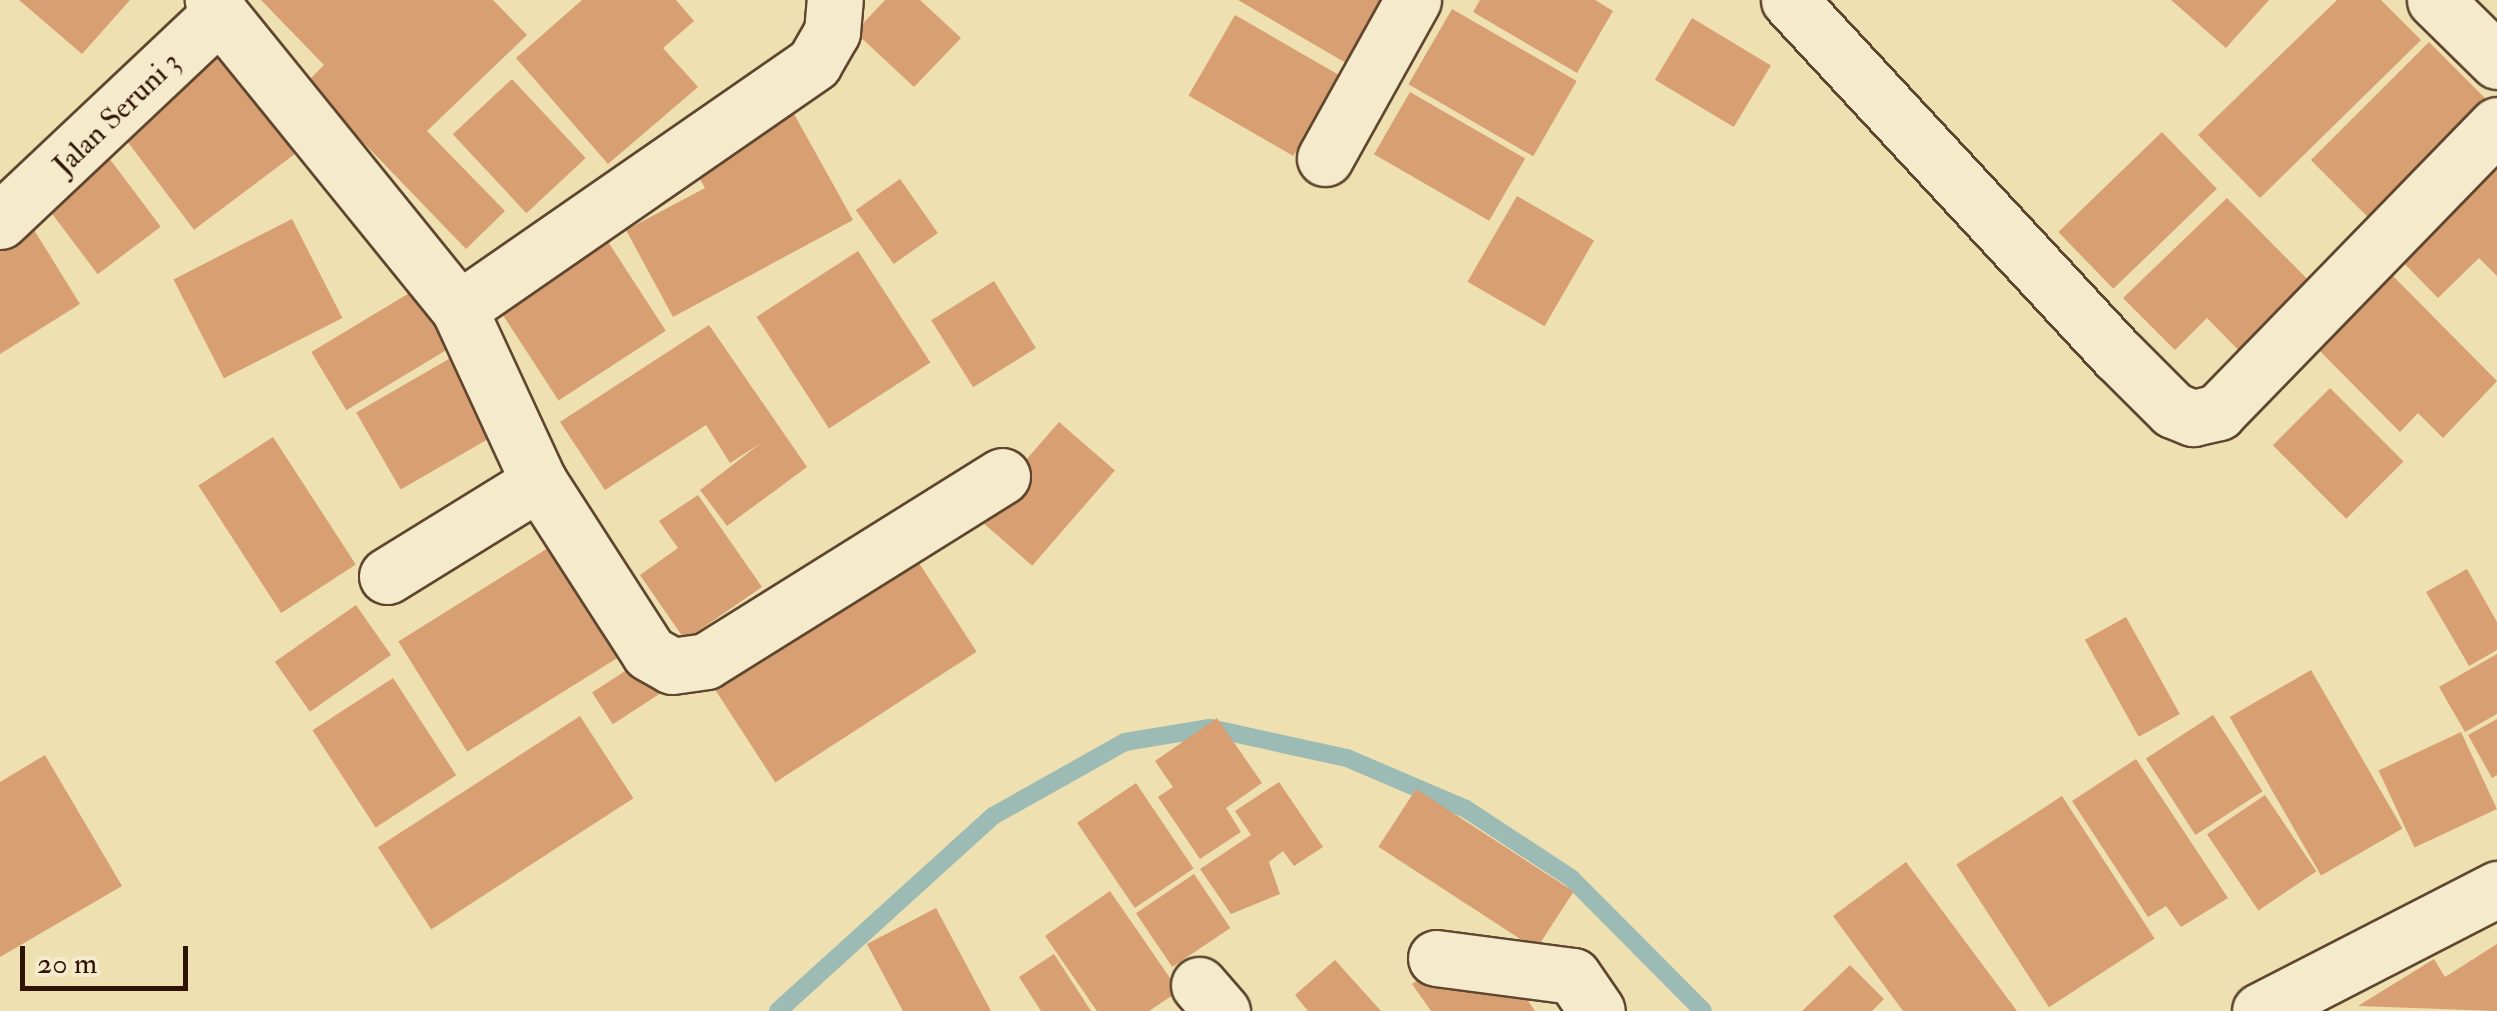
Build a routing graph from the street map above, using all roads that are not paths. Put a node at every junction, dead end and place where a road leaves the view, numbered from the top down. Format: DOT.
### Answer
graph roads {
  1 [pos="835,0"];
  2 [pos="1413,0"];
  3 [pos="1789,0"];
  4 [pos="2436,0"];
  5 [pos="216,7"];
  6 [pos="2497,61"];
  7 [pos="2497,125"];
  8 [pos="1326,158"];
  9 [pos="0,221"];
  10 [pos="459,309"];
  11 [pos="1002,476"];
  12 [pos="539,482"];
  13 [pos="387,576"];
  14 [pos="2497,889"];
  15 [pos="1436,958"];
  16 [pos="2328,997"];
  17 [pos="1598,1011"];
  18 [pos="2260,1011"];
  1 -- 10 [label="street"];
  2 -- 8 [label="street"];
  3 -- 7 [label="street"];
  4 -- 6 [label="street"];
  5 -- 9 [label="street, Jalan Seruni 3"];
  5 -- 10 [label="street"];
  10 -- 12 [label="street"];
  11 -- 12 [label="street"];
  12 -- 13 [label="street"];
  14 -- 16 [label="street"];
  15 -- 17 [label="street"];
  16 -- 18 [label="street"];
}
